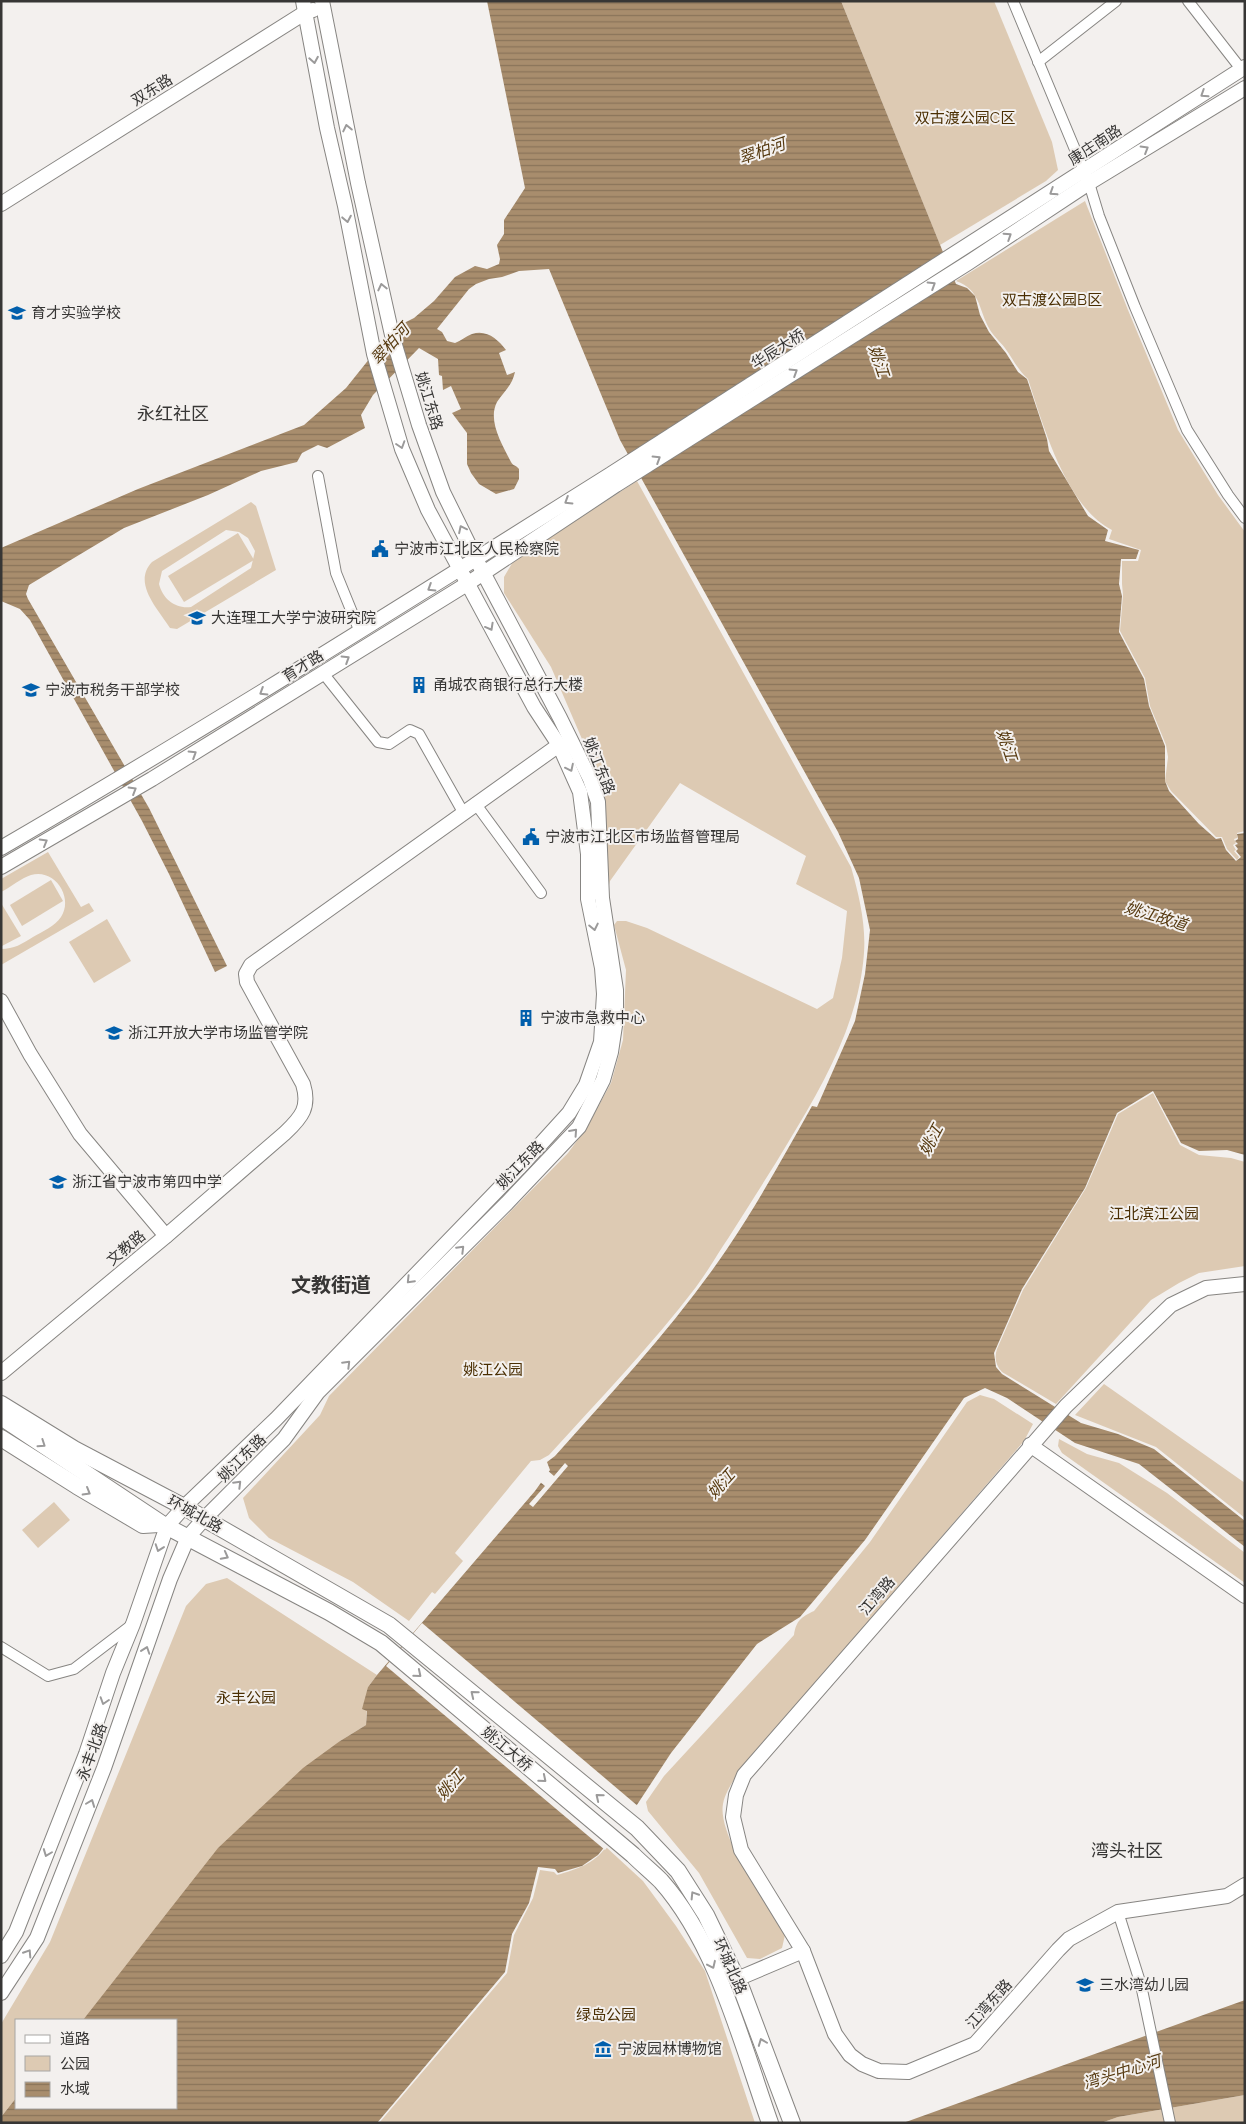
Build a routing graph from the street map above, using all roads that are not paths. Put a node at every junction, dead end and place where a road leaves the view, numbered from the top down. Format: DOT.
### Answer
graph roads {
  1 [pos="1013,1"];
  2 [pos="1116,1"];
  3 [pos="1188,1"];
  4 [pos="311,4"];
  5 [pos="1038,62"];
  6 [pos="1243,68"];
  7 [pos="1245,88"];
  8 [pos="1086,178"];
  9 [pos="1,195"];
  10 [pos="1,204"];
  11 [pos="965,257"];
  12 [pos="318,476"];
  13 [pos="613,480"];
  14 [pos="1245,518"];
  15 [pos="476,559"];
  16 [pos="459,570"];
  17 [pos="484,572"];
  18 [pos="467,584"];
  19 [pos="360,632"];
  20 [pos="323,673"];
  21 [pos="559,745"];
  22 [pos="475,803"];
  23 [pos="463,812"];
  24 [pos="1,848"];
  25 [pos="1,866"];
  26 [pos="542,893"];
  27 [pos="1,1001"];
  28 [pos="166,1236"];
  29 [pos="1245,1284"];
  30 [pos="1,1373"];
  31 [pos="1,1392"];
  32 [pos="1,1404"];
  33 [pos="1,1418"];
  34 [pos="1,1438"];
  35 [pos="1030,1445"];
  36 [pos="188,1503"];
  37 [pos="208,1514"];
  38 [pos="164,1525"];
  39 [pos="188,1537"];
  40 [pos="1245,1596"];
  41 [pos="133,1624"];
  42 [pos="389,1625"];
  43 [pos="381,1642"];
  44 [pos="1,1647"];
  45 [pos="637,1828"];
  46 [pos="633,1855"];
  47 [pos="1245,1885"];
  48 [pos="1118,1912"];
  49 [pos="803,1951"];
  50 [pos="1,1956"];
  51 [pos="737,1979"];
  52 [pos="1,1994"];
  53 [pos="1170,2119"];
  54 [pos="770,2123"];
  55 [pos="792,2123"];
  1 -- 5 [label="street"];
  2 -- 5 [label="street"];
  3 -- 6 [label="street"];
  4 -- 9 [label="main road, 双东路"];
  4 -- 10 [label="main road, 双东路"];
  15 -- 4 [label="main road, 姚江东路, one-way"];
  4 -- 16 [label="main road, 姚江东路, one-way"];
  5 -- 8 [label="street"];
  6 -- 8 [label="main road, 康庄南路, one-way"];
  8 -- 7 [label="main road, 康庄南路, one-way"];
  8 -- 11 [label="main road, 康庄南路"];
  8 -- 14 [label="street"];
  11 -- 13 [label="main road, 华辰大桥"];
  12 -- 19 [label="street"];
  13 -- 15 [label="main road, 育才路, one-way"];
  13 -- 17 [label="main road, 育才路"];
  15 -- 16 [label="main road, 育才路"];
  15 -- 17 [label="main road, 姚江东路"];
  16 -- 18 [label="main road, 姚江东路"];
  16 -- 19 [label="main road, 育才路, one-way"];
  17 -- 18 [label="main road, 育才路"];
  37 -- 17 [label="main road, 姚江东路, one-way"];
  20 -- 18 [label="main road, 育才路, one-way"];
  18 -- 21 [label="main road, 姚江东路, one-way"];
  19 -- 24 [label="main road, 育才路, one-way"];
  20 -- 23 [label="street"];
  25 -- 20 [label="main road, 育才路, one-way"];
  21 -- 22 [label="main road"];
  21 -- 36 [label="main road, 姚江东路, one-way"];
  22 -- 23 [label="main road"];
  22 -- 26 [label="street"];
  23 -- 28 [label="main road"];
  27 -- 28 [label="main road, 文教路"];
  28 -- 30 [label="main road, 文教路"];
  29 -- 35 [label="main road, 江湾路"];
  31 -- 36 [label="main road"];
  32 -- 36 [label="main road, 环城北路"];
  33 -- 38 [label="main road, 环城北路, one-way"];
  34 -- 38 [label="main road, one-way"];
  35 -- 40 [label="main road"];
  35 -- 49 [label="main road, 江湾路"];
  36 -- 37 [label="main road, 环城北路"];
  36 -- 38 [label="main road, 永丰北路"];
  37 -- 39 [label="main road, 永丰北路"];
  37 -- 42 [label="main road, 环城北路"];
  38 -- 39 [label="main road, 环城北路"];
  38 -- 41 [label="main road, 永丰北路, one-way"];
  39 -- 43 [label="main road, 环城北路, one-way"];
  52 -- 39 [label="main road, 永丰北路, one-way"];
  41 -- 44 [label="street"];
  41 -- 50 [label="main road, 永丰北路, one-way"];
  45 -- 42 [label="main road, 姚江大桥, one-way"];
  43 -- 46 [label="main road, 姚江大桥, one-way"];
  51 -- 45 [label="main road, 环城北路, one-way"];
  46 -- 54 [label="main road, 环城北路, one-way"];
  47 -- 48 [label="main road, 江湾东路"];
  48 -- 49 [label="main road, 江湾东路"];
  48 -- 53 [label="street"];
  49 -- 51 [label="main road"];
  55 -- 51 [label="main road, 环城北路, one-way"];
}
